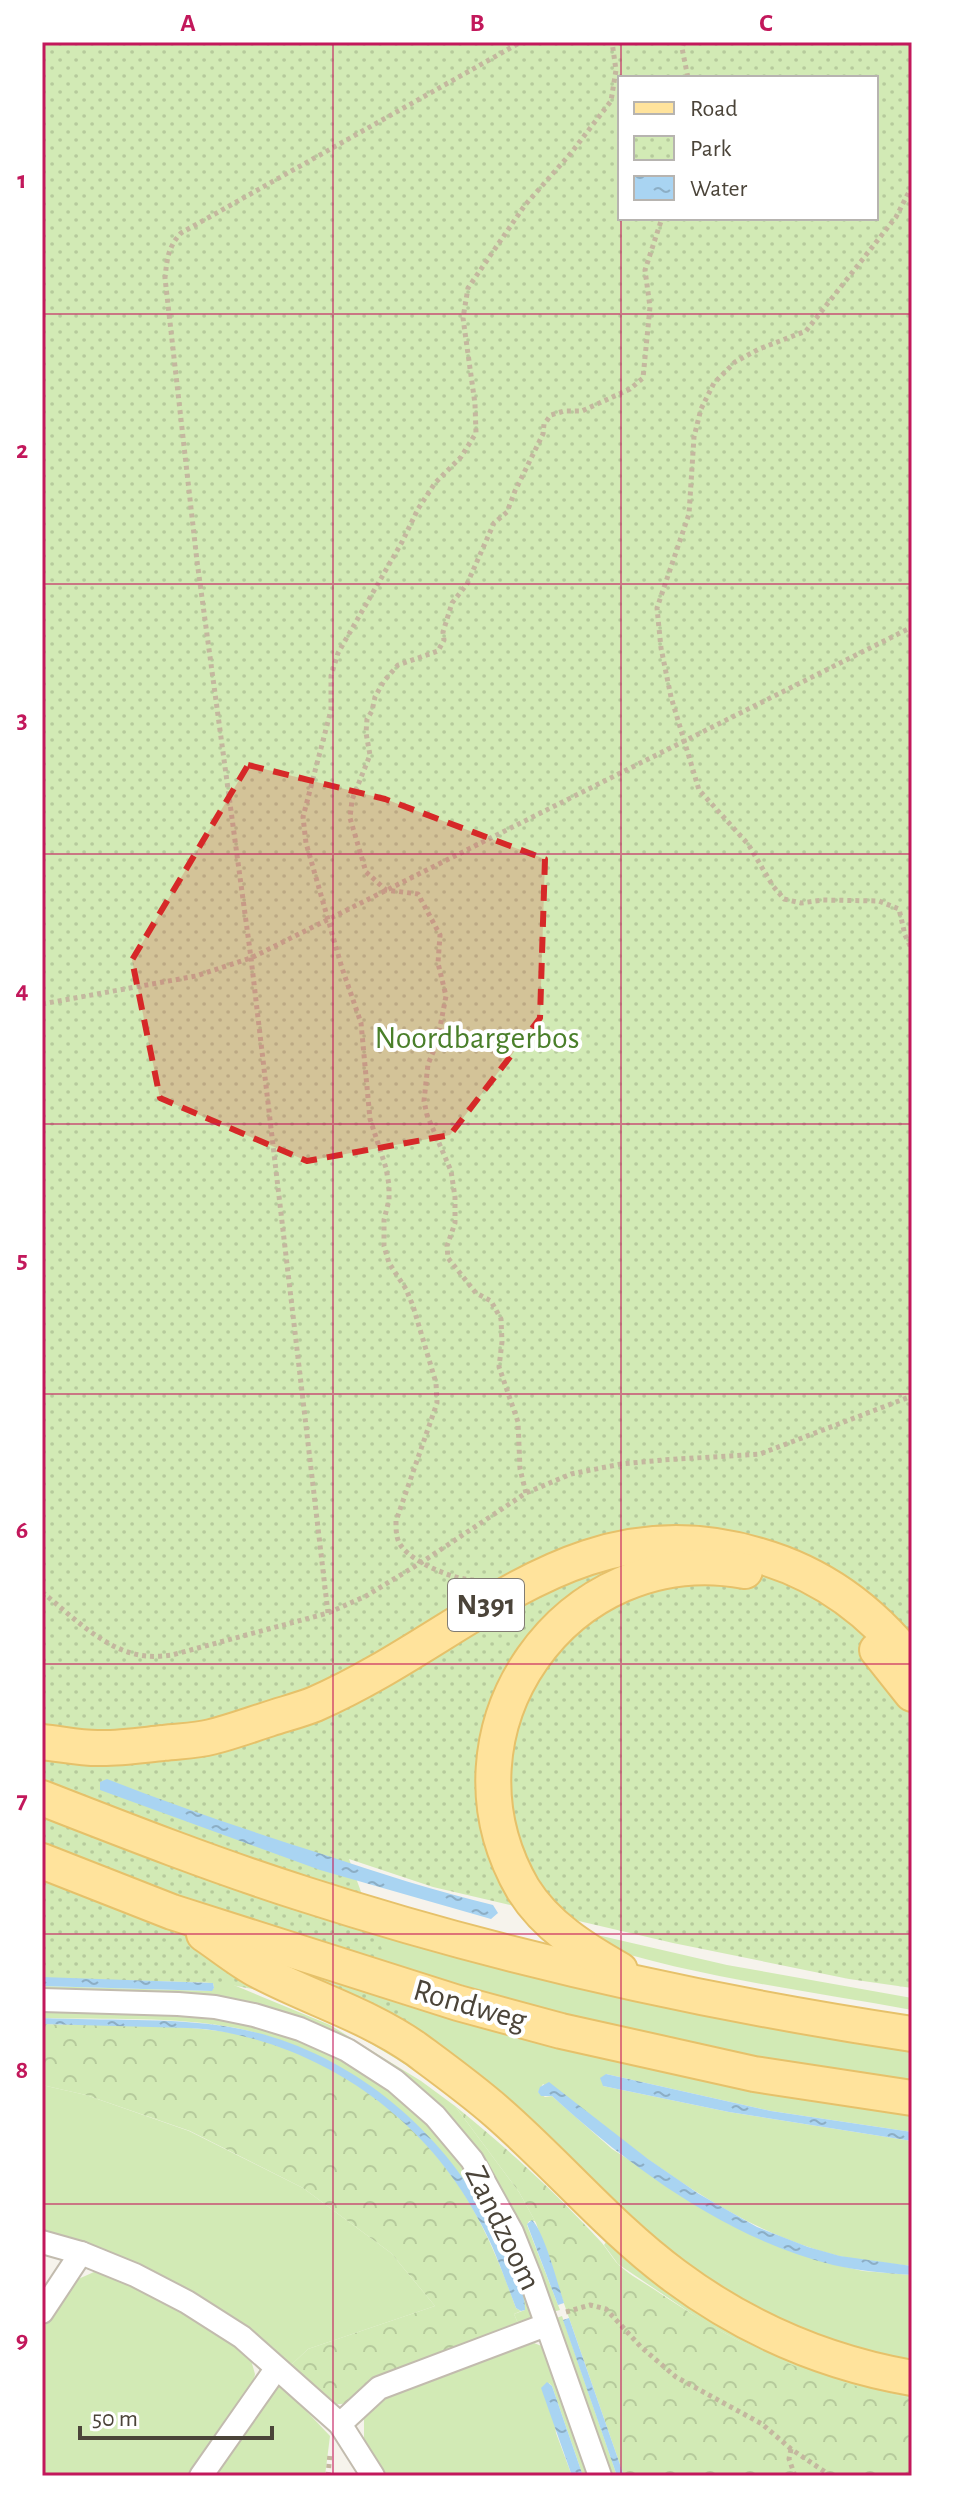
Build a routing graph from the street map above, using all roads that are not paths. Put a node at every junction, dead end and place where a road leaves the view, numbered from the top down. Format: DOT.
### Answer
graph roads {
  1 [pos="912,1662"];
  2 [pos="912,1694"];
  3 [pos="42,1742"];
  4 [pos="42,1798"];
  5 [pos="42,1861"];
  6 [pos="172,1912"];
  7 [pos="648,1987"];
  8 [pos="42,2000"];
  9 [pos="912,2034"];
  10 [pos="912,2098"];
  11 [pos="42,2242"];
  12 [pos="81,2253"];
  13 [pos="42,2312"];
  14 [pos="545,2322"];
  15 [pos="276,2369"];
  16 [pos="912,2378"];
  17 [pos="340,2424"];
  18 [pos="201,2476"];
  19 [pos="373,2476"];
  20 [pos="600,2476"];
  1 -- 3 [label="main road, N391"];
  2 -- 7 [label="main road, N391"];
  4 -- 7 [label="main road, Rondweg / N391"];
  5 -- 6 [label="main road, Rondweg"];
  6 -- 10 [label="main road, Rondweg"];
  6 -- 16 [label="main road"];
  7 -- 9 [label="main road, Rondweg / N391"];
  8 -- 14 [label="street, Zandzoom"];
  11 -- 12 [label="street"];
  12 -- 13 [label="street"];
  12 -- 15 [label="street"];
  14 -- 17 [label="street"];
  14 -- 20 [label="street, Zandzoom"];
  15 -- 17 [label="street"];
  15 -- 18 [label="street"];
  17 -- 19 [label="street"];
}
